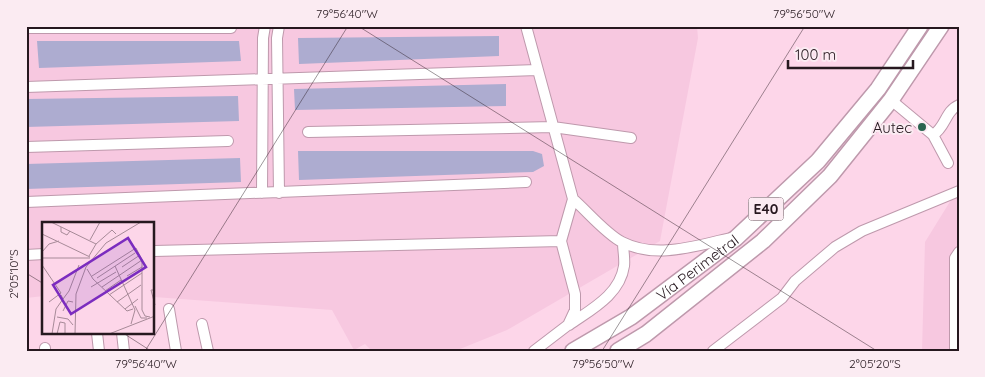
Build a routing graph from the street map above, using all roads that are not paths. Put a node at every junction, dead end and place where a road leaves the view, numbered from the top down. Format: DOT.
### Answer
graph roads {
  1 [pos="265,26"];
  2 [pos="280,26"];
  3 [pos="526,26"];
  4 [pos="920,26"];
  5 [pos="941,26"];
  6 [pos="27,28"];
  7 [pos="232,28"];
  8 [pos="537,70"];
  9 [pos="263,78"];
  10 [pos="277,78"];
  11 [pos="26,87"];
  12 [pos="891,100"];
  13 [pos="959,105"];
  14 [pos="552,127"];
  15 [pos="308,132"];
  16 [pos="933,135"];
  17 [pos="631,138"];
  18 [pos="228,141"];
  19 [pos="26,147"];
  20 [pos="948,163"];
  21 [pos="526,182"];
  22 [pos="959,191"];
  23 [pos="262,193"];
  24 [pos="278,193"];
  25 [pos="573,199"];
  26 [pos="26,202"];
  27 [pos="736,238"];
  28 [pos="561,241"];
  29 [pos="622,243"];
  30 [pos="155,251"];
  31 [pos="959,252"];
  32 [pos="42,254"];
  33 [pos="26,255"];
  34 [pos="168,309"];
  35 [pos="202,324"];
  36 [pos="568,325"];
  37 [pos="97,334"];
  38 [pos="122,334"];
  39 [pos="99,351"];
  40 [pos="124,351"];
  41 [pos="176,351"];
  42 [pos="208,351"];
  43 [pos="534,351"];
  44 [pos="573,351"];
  45 [pos="618,351"];
  46 [pos="713,351"];
  47 [pos="954,351"];
  1 -- 9 [label="lane"];
  2 -- 10 [label="lane"];
  3 -- 8 [label="lane"];
  4 -- 27 [label="highway, Vía Perimetral / E40"];
  5 -- 12 [label="highway, Vía Perimetral / E40"];
  6 -- 7 [label="lane"];
  8 -- 10 [label="lane"];
  8 -- 14 [label="lane"];
  9 -- 10 [label="lane"];
  9 -- 11 [label="lane"];
  9 -- 23 [label="lane"];
  10 -- 24 [label="lane"];
  12 -- 16 [label="lane"];
  12 -- 45 [label="highway, Vía Perimetral / E40"];
  13 -- 16 [label="lane"];
  14 -- 15 [label="lane"];
  14 -- 17 [label="lane"];
  14 -- 25 [label="lane"];
  16 -- 20 [label="lane"];
  18 -- 19 [label="lane"];
  21 -- 24 [label="lane"];
  22 -- 46 [label="lane"];
  23 -- 24 [label="lane"];
  23 -- 26 [label="lane"];
  25 -- 28 [label="lane"];
  25 -- 29 [label="lane"];
  27 -- 29 [label="lane"];
  27 -- 44 [label="highway, Vía Perimetral / E40"];
  28 -- 30 [label="lane"];
  28 -- 36 [label="lane"];
  29 -- 36 [label="lane"];
  31 -- 47 [label="lane"];
  32 -- 33 [label="lane"];
  34 -- 41 [label="lane"];
  35 -- 42 [label="lane"];
  36 -- 43 [label="lane"];
  37 -- 39 [label="lane"];
  38 -- 40 [label="lane"];
}
